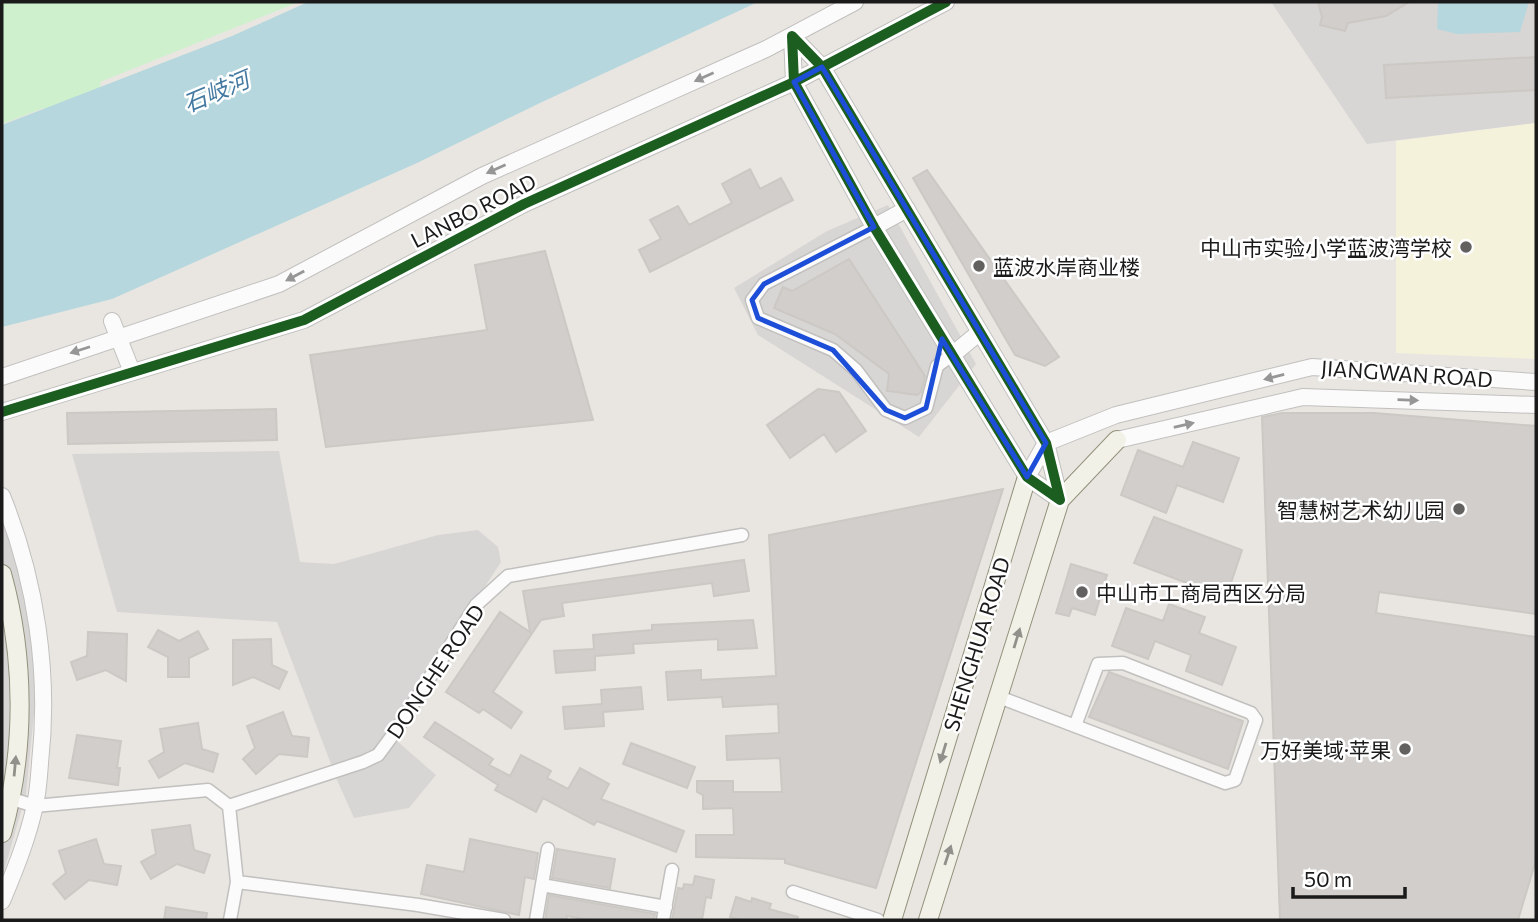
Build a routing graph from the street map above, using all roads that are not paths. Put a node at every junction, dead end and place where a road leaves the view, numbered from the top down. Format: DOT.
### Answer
graph roads {
  1 [pos="855,2"];
  2 [pos="946,2"];
  3 [pos="792,36"];
  4 [pos="821,67"];
  5 [pos="794,82"];
  6 [pos="906,209"];
  7 [pos="874,227"];
  8 [pos="112,321"];
  9 [pos="980,332"];
  10 [pos="119,338"];
  11 [pos="952,355"];
  12 [pos="132,372"];
  13 [pos="2,377"];
  14 [pos="1536,382"];
  15 [pos="1536,405"];
  16 [pos="2,412"];
  17 [pos="1117,440"];
  18 [pos="1046,443"];
  19 [pos="1027,477"];
  20 [pos="2,496"];
  21 [pos="1060,500"];
  22 [pos="742,535"];
  23 [pos="2,574"];
  24 [pos="999,697"];
  25 [pos="1075,726"];
  26 [pos="12,799"];
  27 [pos="35,806"];
  28 [pos="229,806"];
  29 [pos="2,833"];
  30 [pos="548,849"];
  31 [pos="672,870"];
  32 [pos="237,881"];
  33 [pos="542,885"];
  34 [pos="793,892"];
  35 [pos="2,901"];
  36 [pos="664,914"];
  37 [pos="230,920"];
  38 [pos="504,920"];
  39 [pos="536,920"];
  40 [pos="878,920"];
  41 [pos="892,920"];
  42 [pos="928,920"];
  1 -- 3 [label="street, LANBO ROAD"];
  2 -- 4 [label="street, LANBO ROAD"];
  3 -- 4 [label="street"];
  3 -- 5 [label="street"];
  3 -- 10 [label="street, LANBO ROAD, one-way"];
  4 -- 5 [label="street, LANBO ROAD"];
  4 -- 6 [label="street"];
  5 -- 7 [label="street"];
  5 -- 12 [label="street, LANBO ROAD"];
  6 -- 7 [label="street"];
  6 -- 9 [label="street"];
  7 -- 11 [label="street"];
  7 -- 11 [label="street"];
  8 -- 10 [label="street"];
  9 -- 11 [label="street"];
  9 -- 18 [label="street"];
  10 -- 12 [label="street"];
  10 -- 13 [label="street, LANBO ROAD, one-way"];
  11 -- 19 [label="street"];
  12 -- 16 [label="street, LANBO ROAD"];
  14 -- 18 [label="street, JIANGWAN ROAD, one-way"];
  17 -- 15 [label="street, JIANGWAN ROAD, one-way"];
  17 -- 21 [label="main road, SHENGHUA ROAD"];
  18 -- 19 [label="street, SHENGHUA ROAD"];
  18 -- 21 [label="street"];
  19 -- 21 [label="street"];
  19 -- 41 [label="main road, SHENGHUA ROAD, one-way"];
  20 -- 27 [label="street"];
  24 -- 21 [label="main road, SHENGHUA ROAD, one-way"];
  22 -- 28 [label="street, DONGHE ROAD"];
  26 -- 23 [label="main road, one-way"];
  24 -- 25 [label="street"];
  42 -- 24 [label="main road, SHENGHUA ROAD, one-way"];
  25 -- 25 [label="street"];
  26 -- 27 [label="street"];
  26 -- 29 [label="main road"];
  27 -- 28 [label="street"];
  27 -- 35 [label="street"];
  28 -- 32 [label="street"];
  30 -- 33 [label="street"];
  31 -- 36 [label="street"];
  32 -- 37 [label="street"];
  32 -- 38 [label="street"];
  33 -- 36 [label="street"];
  33 -- 39 [label="street"];
  34 -- 40 [label="street"];
}
